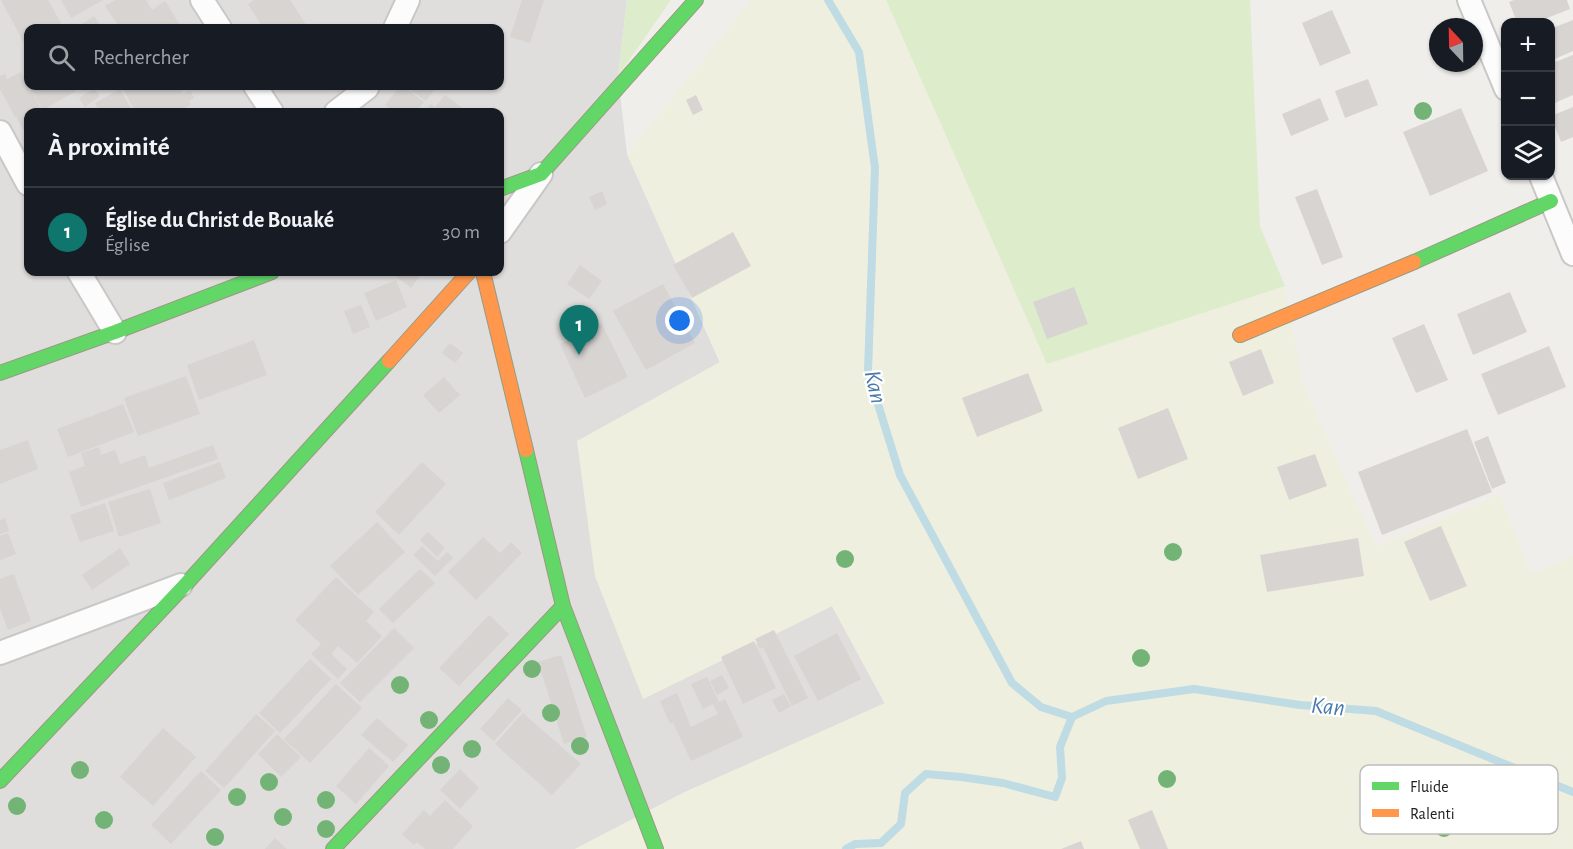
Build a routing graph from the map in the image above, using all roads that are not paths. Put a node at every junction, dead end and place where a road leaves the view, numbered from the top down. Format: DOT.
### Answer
graph roads {
  1 [pos="202,0"];
  2 [pos="408,0"];
  3 [pos="696,0"];
  4 [pos="1469,0"];
  5 [pos="217,24"];
  6 [pos="397,24"];
  7 [pos="1501,77"];
  8 [pos="258,90"];
  9 [pos="364,90"];
  10 [pos="269,108"];
  11 [pos="341,108"];
  12 [pos="0,132"];
  13 [pos="541,174"];
  14 [pos="24,177"];
  15 [pos="1543,180"];
  16 [pos="504,188"];
  17 [pos="1551,201"];
  18 [pos="504,226"];
  19 [pos="1573,254"];
  20 [pos="81,276"];
  21 [pos="262,276"];
  22 [pos="465,276"];
  23 [pos="484,276"];
  24 [pos="115,332"];
  25 [pos="1240,335"];
  26 [pos="0,373"];
  27 [pos="186,584"];
  28 [pos="563,606"];
  29 [pos="0,653"];
  30 [pos="0,781"];
  31 [pos="333,849"];
  32 [pos="656,849"];
  1 -- 5 [label="street"];
  2 -- 6 [label="street"];
  3 -- 13 [label="street"];
  4 -- 7 [label="street"];
  8 -- 10 [label="street"];
  9 -- 11 [label="street"];
  12 -- 14 [label="street"];
  13 -- 16 [label="street"];
  13 -- 18 [label="street"];
  15 -- 17 [label="street"];
  17 -- 19 [label="street"];
  17 -- 25 [label="street"];
  20 -- 24 [label="street"];
  21 -- 24 [label="street"];
  22 -- 27 [label="street"];
  23 -- 28 [label="street"];
  24 -- 26 [label="street"];
  27 -- 29 [label="street"];
  27 -- 30 [label="street"];
  28 -- 31 [label="street"];
  28 -- 32 [label="street"];
}
